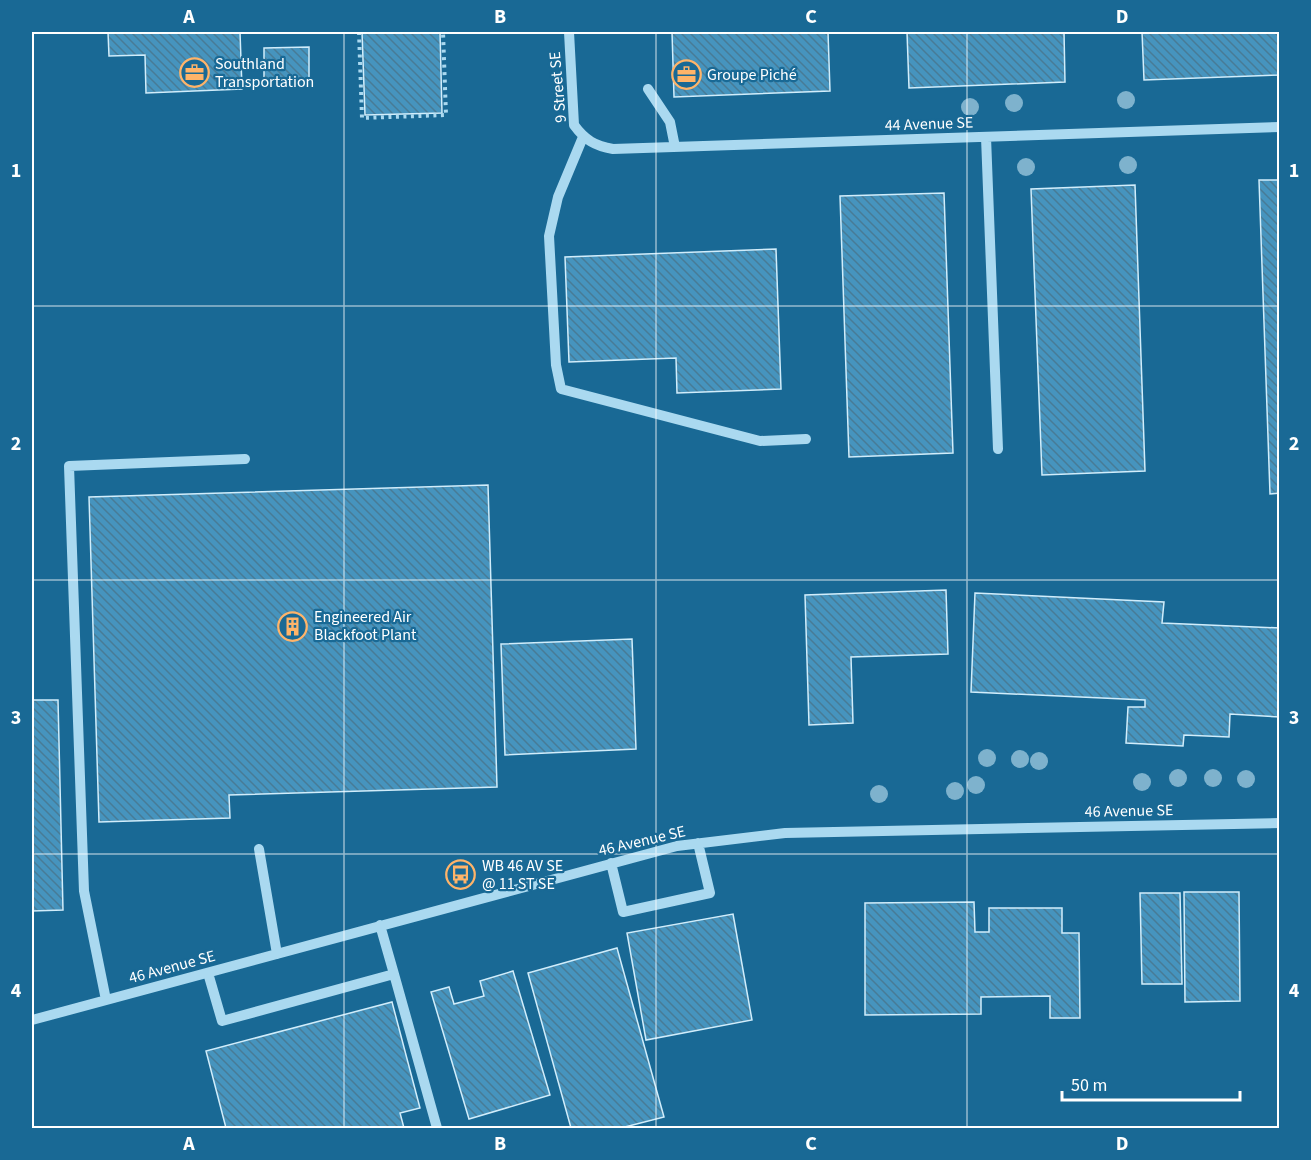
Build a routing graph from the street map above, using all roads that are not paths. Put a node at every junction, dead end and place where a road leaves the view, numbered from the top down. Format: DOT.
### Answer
graph roads {
  1 [pos="569,32"];
  2 [pos="648,90"];
  3 [pos="1280,127"];
  4 [pos="583,137"];
  5 [pos="986,137"];
  6 [pos="675,147"];
  7 [pos="806,440"];
  8 [pos="998,450"];
  9 [pos="245,459"];
  10 [pos="1280,823"];
  11 [pos="698,843"];
  12 [pos="259,849"];
  13 [pos="611,863"];
  14 [pos="380,925"];
  15 [pos="277,954"];
  16 [pos="208,973"];
  17 [pos="394,974"];
  18 [pos="106,1000"];
  19 [pos="32,1020"];
  20 [pos="437,1128"];
  1 -- 4 [label="street, 9 Street SE"];
  2 -- 6 [label="street"];
  3 -- 5 [label="street, 44 Avenue SE"];
  4 -- 6 [label="street, 44 Avenue SE"];
  4 -- 7 [label="street"];
  5 -- 6 [label="street, 44 Avenue SE"];
  5 -- 8 [label="street"];
  9 -- 18 [label="street"];
  10 -- 11 [label="street, 46 Avenue SE"];
  11 -- 13 [label="street, 46 Avenue SE"];
  11 -- 13 [label="street"];
  12 -- 15 [label="street"];
  13 -- 14 [label="street, 46 Avenue SE"];
  14 -- 15 [label="street, 46 Avenue SE"];
  14 -- 17 [label="street"];
  15 -- 16 [label="street, 46 Avenue SE"];
  16 -- 17 [label="street"];
  16 -- 18 [label="street, 46 Avenue SE"];
  17 -- 20 [label="street"];
  18 -- 19 [label="street, 46 Avenue SE"];
}
